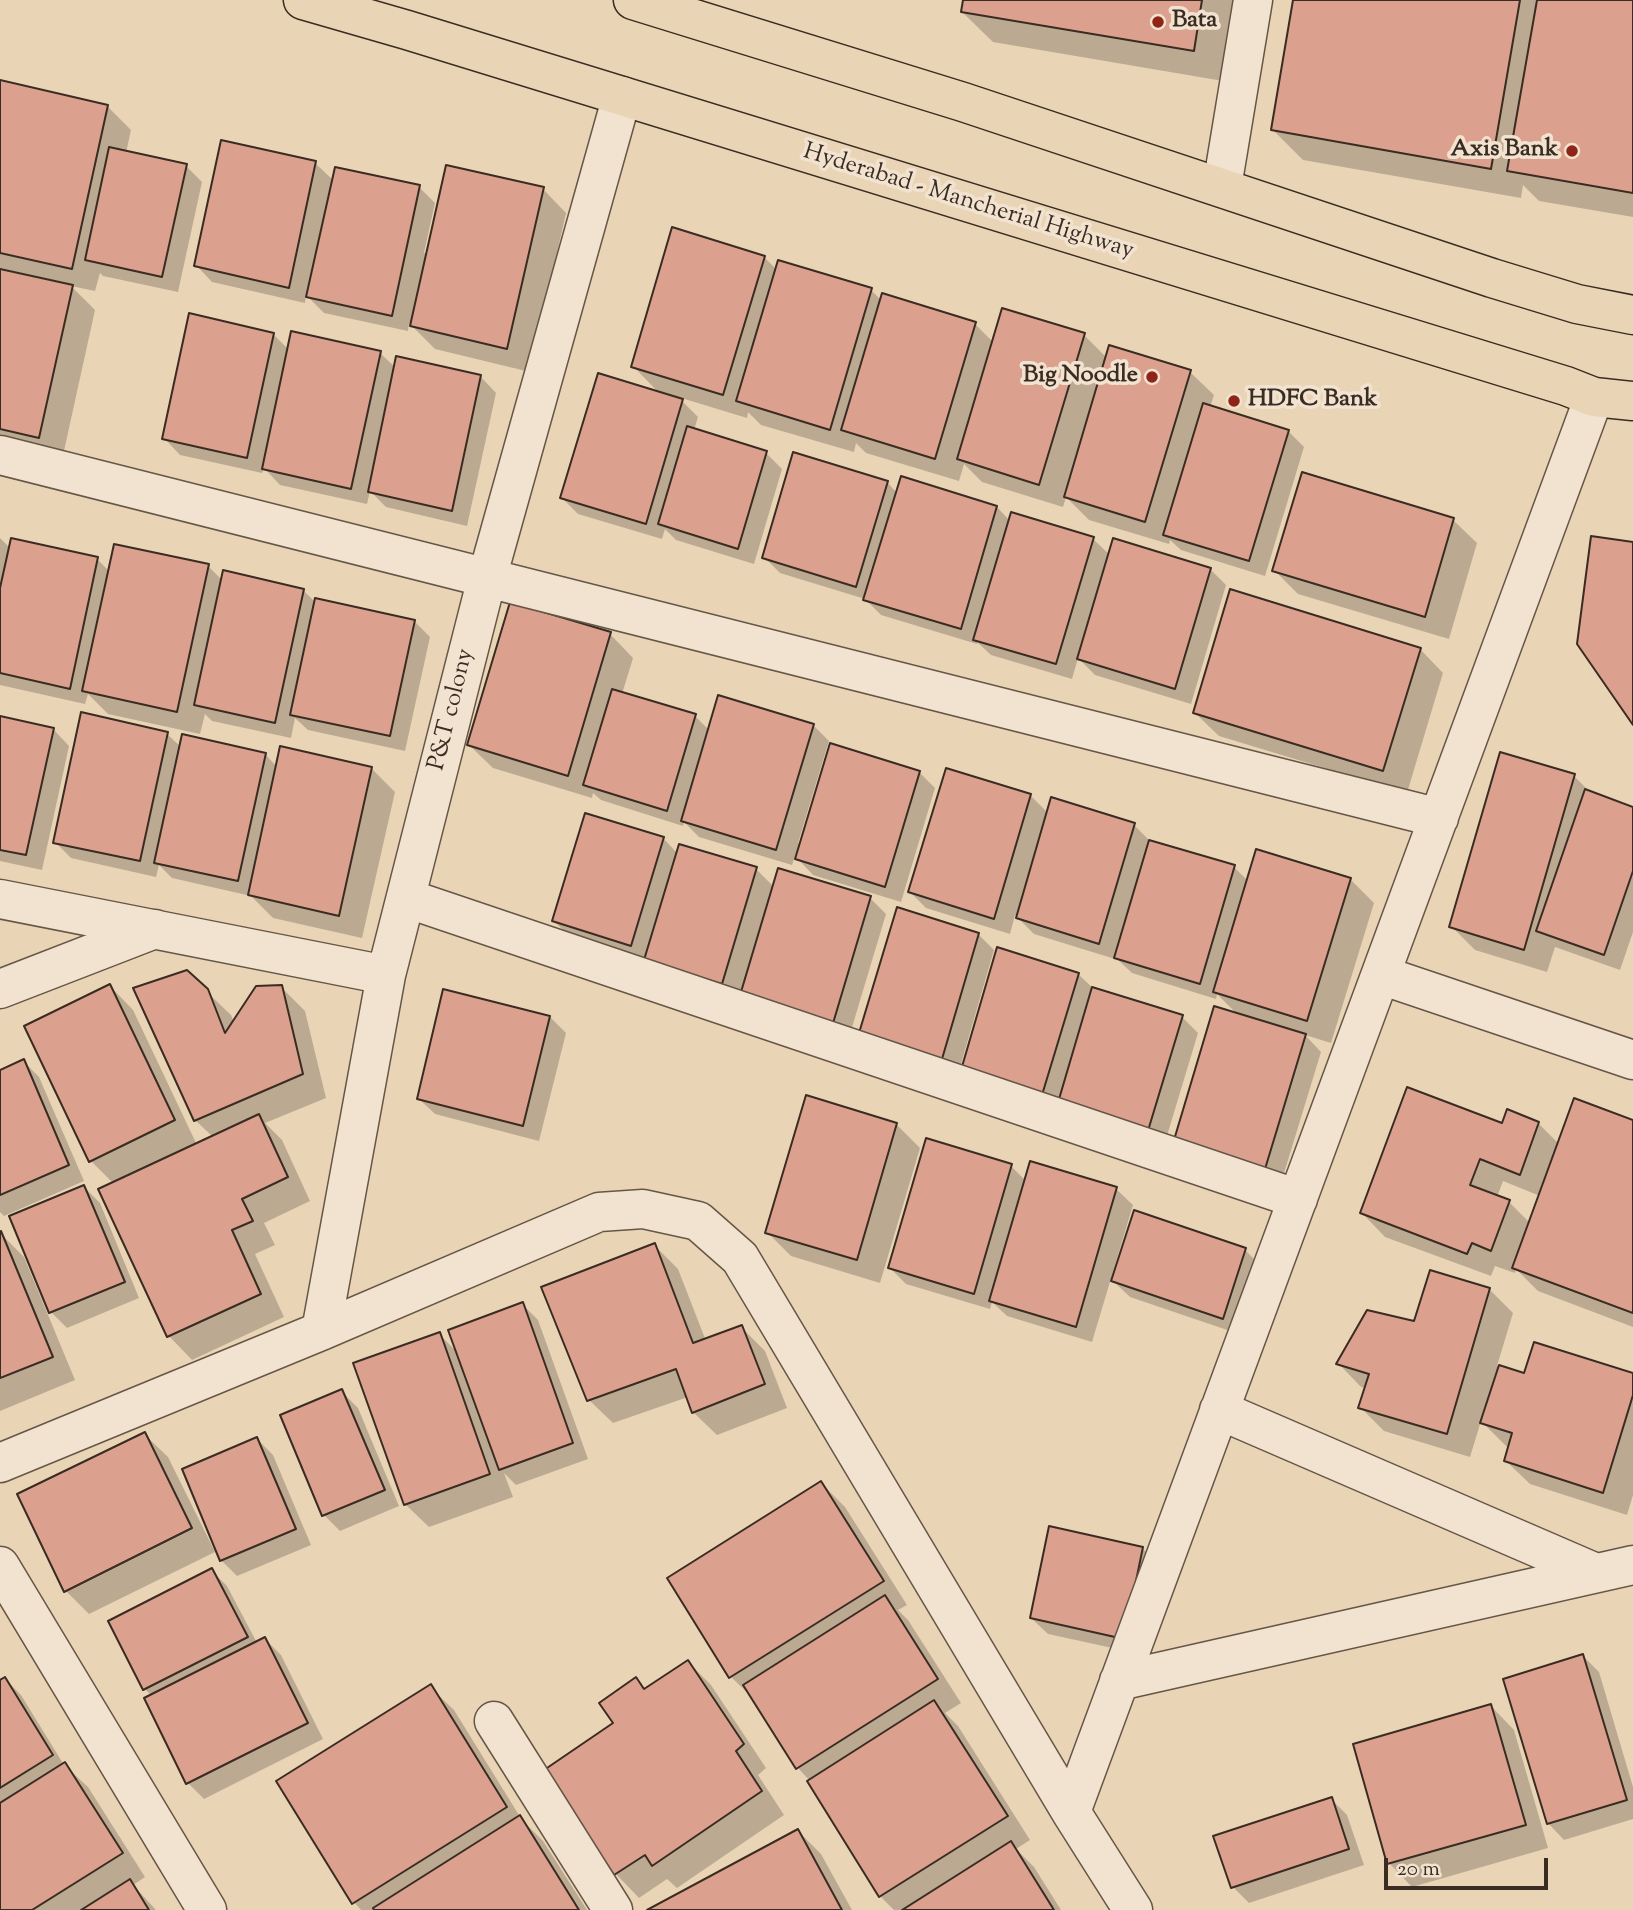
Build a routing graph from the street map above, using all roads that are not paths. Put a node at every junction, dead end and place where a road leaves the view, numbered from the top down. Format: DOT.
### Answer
graph roads {
  1 [pos="303,0"];
  2 [pos="633,0"];
  3 [pos="1254,0"];
  4 [pos="683,7"];
  5 [pos="622,96"];
  6 [pos="1222,187"];
  7 [pos="1633,315"];
  8 [pos="1594,397"];
  9 [pos="1633,401"];
  10 [pos="0,455"];
  11 [pos="487,578"];
  12 [pos="1439,818"];
  13 [pos="406,898"];
  14 [pos="0,899"];
  15 [pos="155,929"];
  16 [pos="386,975"];
  17 [pos="1381,975"];
  18 [pos="0,989"];
  19 [pos="1633,1060"];
  20 [pos="1298,1199"];
  21 [pos="321,1331"];
  22 [pos="1219,1410"];
  23 [pos="0,1463"];
  24 [pos="1633,1564"];
  25 [pos="0,1566"];
  26 [pos="1596,1573"];
  27 [pos="1119,1681"];
  28 [pos="494,1721"];
  29 [pos="1071,1812"];
  30 [pos="207,1910"];
  31 [pos="613,1910"];
  32 [pos="1133,1910"];
  1 -- 5 [label="main road, Hyderabad - Mancherial Highway"];
  2 -- 4 [label="main road"];
  3 -- 6 [label="street"];
  4 -- 6 [label="main road"];
  5 -- 8 [label="main road, Hyderabad - Mancherial Highway"];
  5 -- 11 [label="street, P&T colony"];
  6 -- 7 [label="main road"];
  8 -- 9 [label="main road, Hyderabad - Mancherial Highway"];
  8 -- 12 [label="street"];
  10 -- 11 [label="street"];
  11 -- 12 [label="street"];
  11 -- 13 [label="street, P&T colony"];
  12 -- 17 [label="street"];
  13 -- 16 [label="street, P&T colony"];
  13 -- 20 [label="street"];
  14 -- 15 [label="street"];
  15 -- 16 [label="street"];
  15 -- 18 [label="street"];
  16 -- 21 [label="street, P&T colony"];
  17 -- 19 [label="street"];
  17 -- 20 [label="street"];
  20 -- 22 [label="street"];
  21 -- 23 [label="street"];
  21 -- 29 [label="street"];
  22 -- 26 [label="street"];
  22 -- 27 [label="street"];
  24 -- 26 [label="street"];
  25 -- 30 [label="street"];
  26 -- 27 [label="street"];
  27 -- 29 [label="street"];
  28 -- 31 [label="street"];
  29 -- 32 [label="street"];
}
